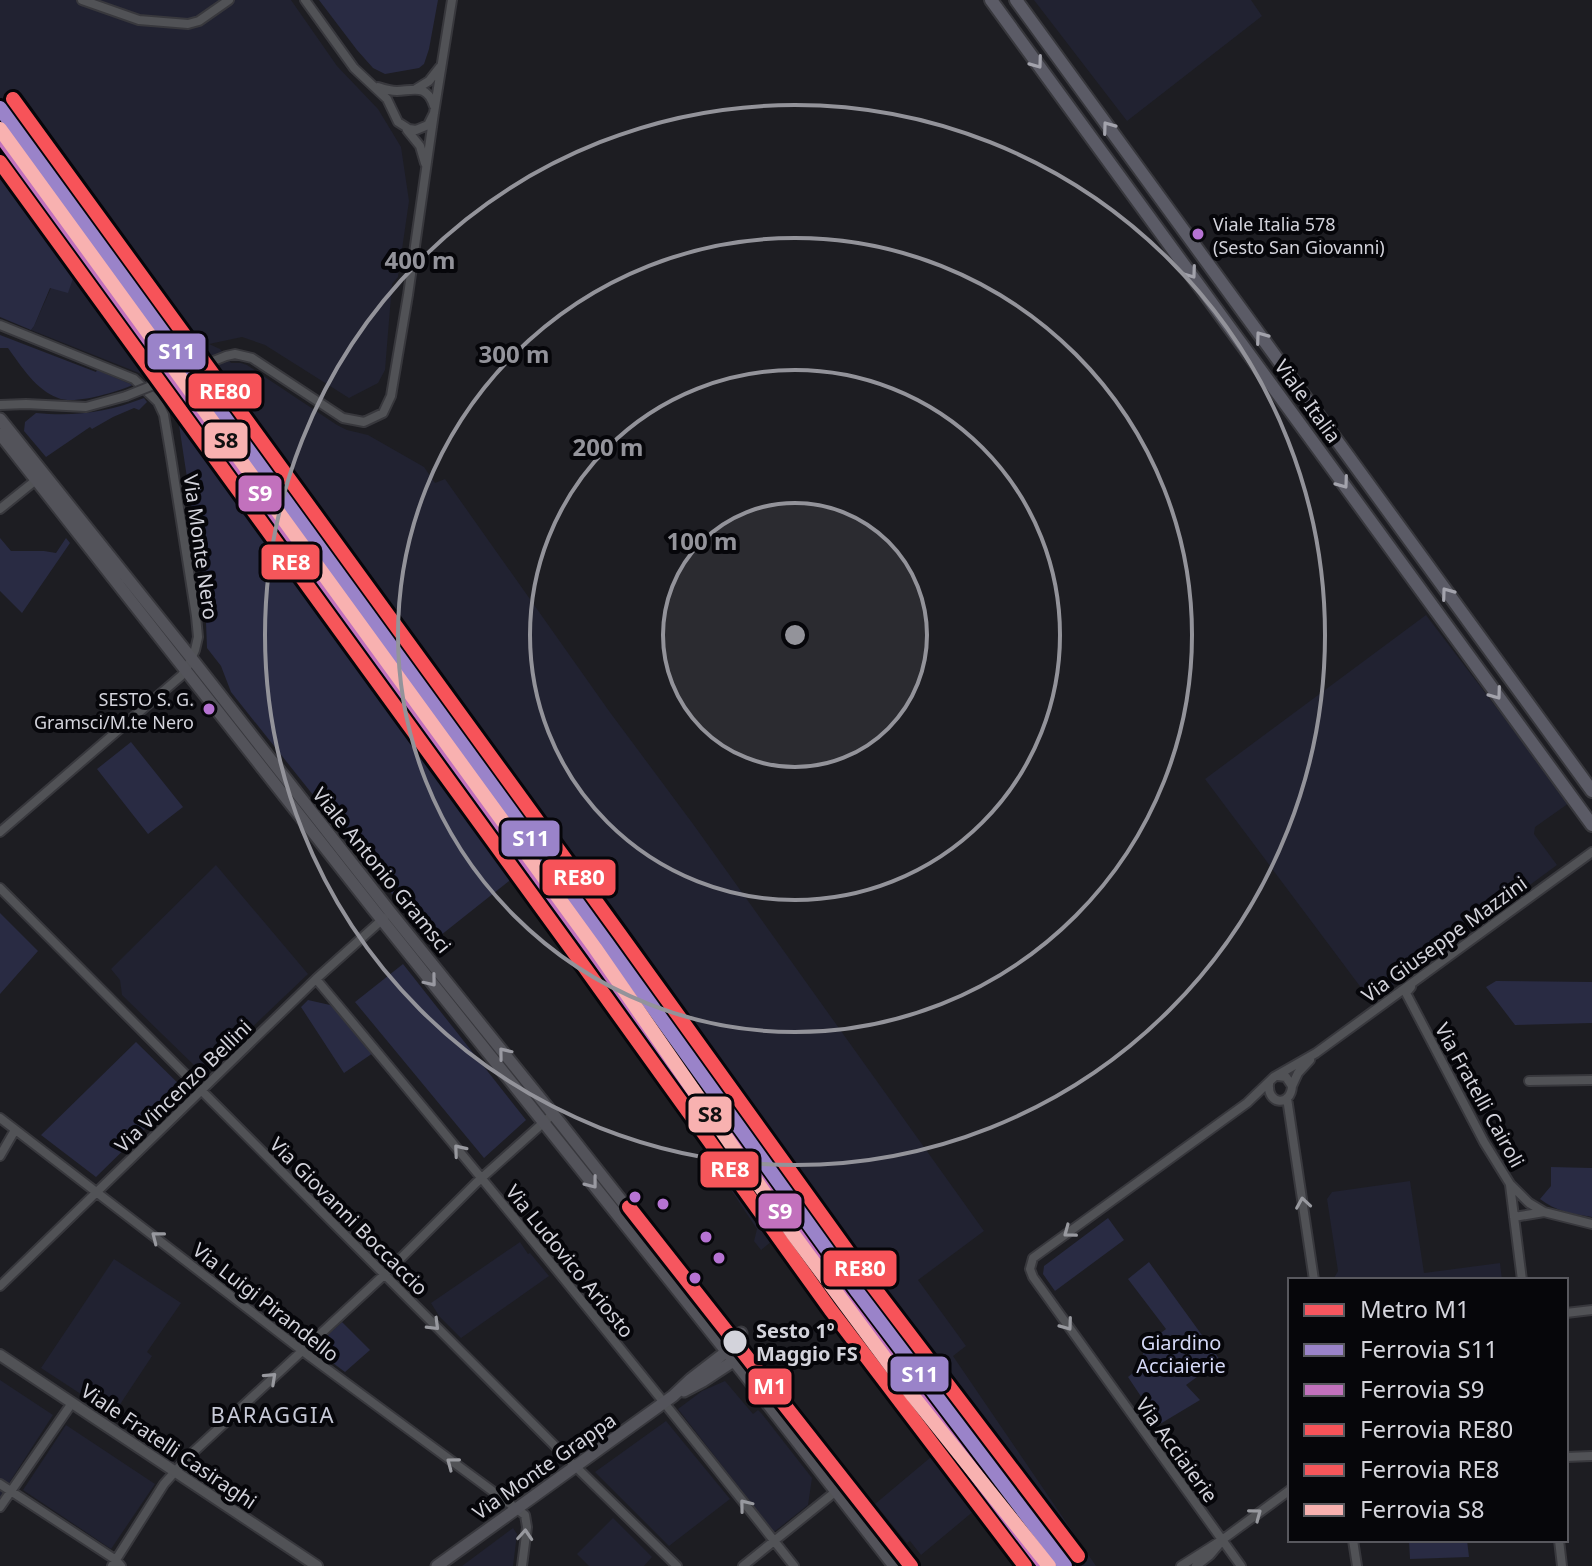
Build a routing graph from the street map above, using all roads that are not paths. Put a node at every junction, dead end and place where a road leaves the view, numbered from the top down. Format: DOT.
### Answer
graph roads {
  1 [pos="82,0"];
  2 [pos="229,0"];
  3 [pos="305,0"];
  4 [pos="452,0"];
  5 [pos="991,0"];
  6 [pos="1016,0"];
  7 [pos="443,59"];
  8 [pos="371,84"];
  9 [pos="412,89"];
  10 [pos="393,110"];
  11 [pos="434,110"];
  12 [pos="403,127"];
  13 [pos="425,173"];
  14 [pos="0,325"];
  15 [pos="0,405"];
  16 [pos="0,419"];
  17 [pos="0,434"];
  18 [pos="36,480"];
  19 [pos="0,509"];
  20 [pos="189,664"];
  21 [pos="1592,791"];
  22 [pos="1592,825"];
  23 [pos="0,832"];
  24 [pos="1592,852"];
  25 [pos="0,888"];
  26 [pos="387,916"];
  27 [pos="316,979"];
  28 [pos="1414,983"];
  29 [pos="1316,1053"];
  30 [pos="1278,1076"];
  31 [pos="1592,1080"];
  32 [pos="1529,1081"];
  33 [pos="1269,1084"];
  34 [pos="1292,1086"];
  35 [pos="203,1090"];
  36 [pos="1270,1095"];
  37 [pos="1287,1098"];
  38 [pos="1247,1103"];
  39 [pos="0,1118"];
  40 [pos="548,1118"];
  41 [pos="15,1130"];
  42 [pos="0,1156"];
  43 [pos="482,1178"];
  44 [pos="1510,1184"];
  45 [pos="97,1191"];
  46 [pos="1544,1212"];
  47 [pos="1514,1217"];
  48 [pos="1592,1224"];
  49 [pos="1033,1258"];
  50 [pos="385,1274"];
  51 [pos="1314,1278"];
  52 [pos="1522,1278"];
  53 [pos="0,1286"];
  54 [pos="1592,1310"];
  55 [pos="1568,1313"];
  56 [pos="726,1332"];
  57 [pos="302,1350"];
  58 [pos="734,1353"];
  59 [pos="0,1355"];
  60 [pos="668,1399"];
  61 [pos="72,1403"];
  62 [pos="1592,1456"];
  63 [pos="1568,1457"];
  64 [pos="576,1467"];
  65 [pos="174,1471"];
  66 [pos="0,1484"];
  67 [pos="11,1491"];
  68 [pos="1288,1491"];
  69 [pos="835,1492"];
  70 [pos="0,1507"];
  71 [pos="515,1509"];
  72 [pos="1222,1540"];
  73 [pos="774,1541"];
  74 [pos="1353,1542"];
  75 [pos="1559,1542"];
  76 [pos="1192,1563"];
  77 [pos="116,1564"];
  78 [pos="317,1566"];
  79 [pos="437,1566"];
  80 [pos="522,1566"];
  81 [pos="677,1566"];
  82 [pos="743,1566"];
  83 [pos="794,1566"];
  84 [pos="894,1566"];
  85 [pos="910,1566"];
  86 [pos="1181,1566"];
  87 [pos="1241,1566"];
  88 [pos="1357,1566"];
  89 [pos="1562,1566"];
  1 -- 2 [label="street"];
  3 -- 8 [label="street"];
  4 -- 7 [label="street"];
  5 -- 22 [label="main road, Viale Italia, one-way"];
  21 -- 6 [label="main road, Viale Italia, one-way"];
  7 -- 9 [label="street"];
  7 -- 11 [label="street"];
  8 -- 9 [label="street"];
  8 -- 10 [label="street"];
  9 -- 10 [label="street"];
  9 -- 11 [label="street"];
  10 -- 12 [label="street"];
  11 -- 12 [label="street"];
  11 -- 13 [label="street"];
  12 -- 13 [label="street"];
  13 -- 15 [label="street, bridge"];
  14 -- 20 [label="street, Via Monte Nero"];
  16 -- 20 [label="main road, Viale Antonio Gramsci"];
  17 -- 18 [label="main road, Viale Antonio Gramsci"];
  18 -- 19 [label="street"];
  18 -- 20 [label="main road, Viale Antonio Gramsci"];
  20 -- 23 [label="street"];
  20 -- 26 [label="main road, Viale Antonio Gramsci"];
  24 -- 28 [label="street, Via Giuseppe Mazzini"];
  25 -- 35 [label="street, Via Giovanni Boccaccio"];
  26 -- 27 [label="street, Via Vincenzo Bellini"];
  26 -- 40 [label="main road, Viale Antonio Gramsci"];
  27 -- 35 [label="street, Via Vincenzo Bellini"];
  43 -- 27 [label="street, Via Ludovico Ariosto, one-way"];
  28 -- 29 [label="street, Via Giuseppe Mazzini"];
  28 -- 44 [label="street, Via Fratelli Cairoli"];
  29 -- 30 [label="street, Via Giuseppe Mazzini"];
  29 -- 34 [label="street, Via Giuseppe Mazzini"];
  30 -- 33 [label="street, Via Giuseppe Mazzini"];
  30 -- 34 [label="street"];
  31 -- 32 [label="street"];
  33 -- 36 [label="street"];
  33 -- 38 [label="street, Via Giuseppe Mazzini"];
  34 -- 37 [label="street, Via Giuseppe Mazzini"];
  35 -- 45 [label="street, Via Vincenzo Bellini"];
  35 -- 50 [label="street, Via Giovanni Boccaccio"];
  36 -- 37 [label="street, Via Giuseppe Mazzini"];
  36 -- 38 [label="street, Via Giuseppe Mazzini"];
  51 -- 37 [label="street, one-way"];
  38 -- 49 [label="street, Via Giuseppe Mazzini, one-way"];
  39 -- 41 [label="street, Via Luigi Pirandello"];
  40 -- 43 [label="street"];
  40 -- 56 [label="main road, Viale Antonio Gramsci"];
  40 -- 58 [label="main road, Viale Antonio Gramsci, one-way"];
  41 -- 42 [label="street"];
  41 -- 45 [label="street, Via Luigi Pirandello"];
  43 -- 50 [label="street"];
  43 -- 60 [label="street, Via Ludovico Ariosto"];
  44 -- 46 [label="street, Via Fratelli Cairoli"];
  44 -- 47 [label="street"];
  45 -- 53 [label="street, Via Vincenzo Bellini"];
  57 -- 45 [label="street, Via Luigi Pirandello, one-way"];
  46 -- 47 [label="street, Via Fratelli Cairoli"];
  46 -- 48 [label="street, Via Fratelli Cairoli"];
  47 -- 52 [label="street"];
  49 -- 72 [label="street, Via Acciaierie, one-way"];
  50 -- 57 [label="street"];
  50 -- 64 [label="street, Via Giovanni Boccaccio, one-way"];
  54 -- 55 [label="street"];
  56 -- 58 [label="main road, Viale Antonio Gramsci"];
  56 -- 58 [label="main road"];
  65 -- 57 [label="street, one-way"];
  71 -- 57 [label="street, Via Luigi Pirandello, one-way"];
  58 -- 60 [label="main road, Via Monte Grappa"];
  58 -- 69 [label="main road, Viale Antonio Gramsci"];
  58 -- 85 [label="main road, Viale Antonio Gramsci"];
  59 -- 61 [label="street, Viale Fratelli Casiraghi"];
  60 -- 64 [label="main road, Via Monte Grappa"];
  73 -- 60 [label="street, Via Ludovico Ariosto, one-way"];
  61 -- 65 [label="street, Viale Fratelli Casiraghi"];
  61 -- 67 [label="street"];
  62 -- 63 [label="street"];
  64 -- 71 [label="main road, Via Monte Grappa"];
  64 -- 81 [label="street, Via Giovanni Boccaccio"];
  65 -- 77 [label="street"];
  65 -- 78 [label="street, Viale Fratelli Casiraghi"];
  66 -- 67 [label="street"];
  67 -- 70 [label="street"];
  67 -- 77 [label="street"];
  72 -- 68 [label="street, one-way"];
  69 -- 73 [label="street"];
  69 -- 84 [label="main road, Viale Antonio Gramsci"];
  71 -- 79 [label="main road, Via Monte Grappa"];
  80 -- 71 [label="street, one-way"];
  72 -- 76 [label="street"];
  72 -- 87 [label="street, Via Acciaierie"];
  73 -- 82 [label="street"];
  73 -- 83 [label="street, Via Ludovico Ariosto"];
  74 -- 88 [label="street"];
  75 -- 89 [label="street"];
  76 -- 86 [label="street"];
}
